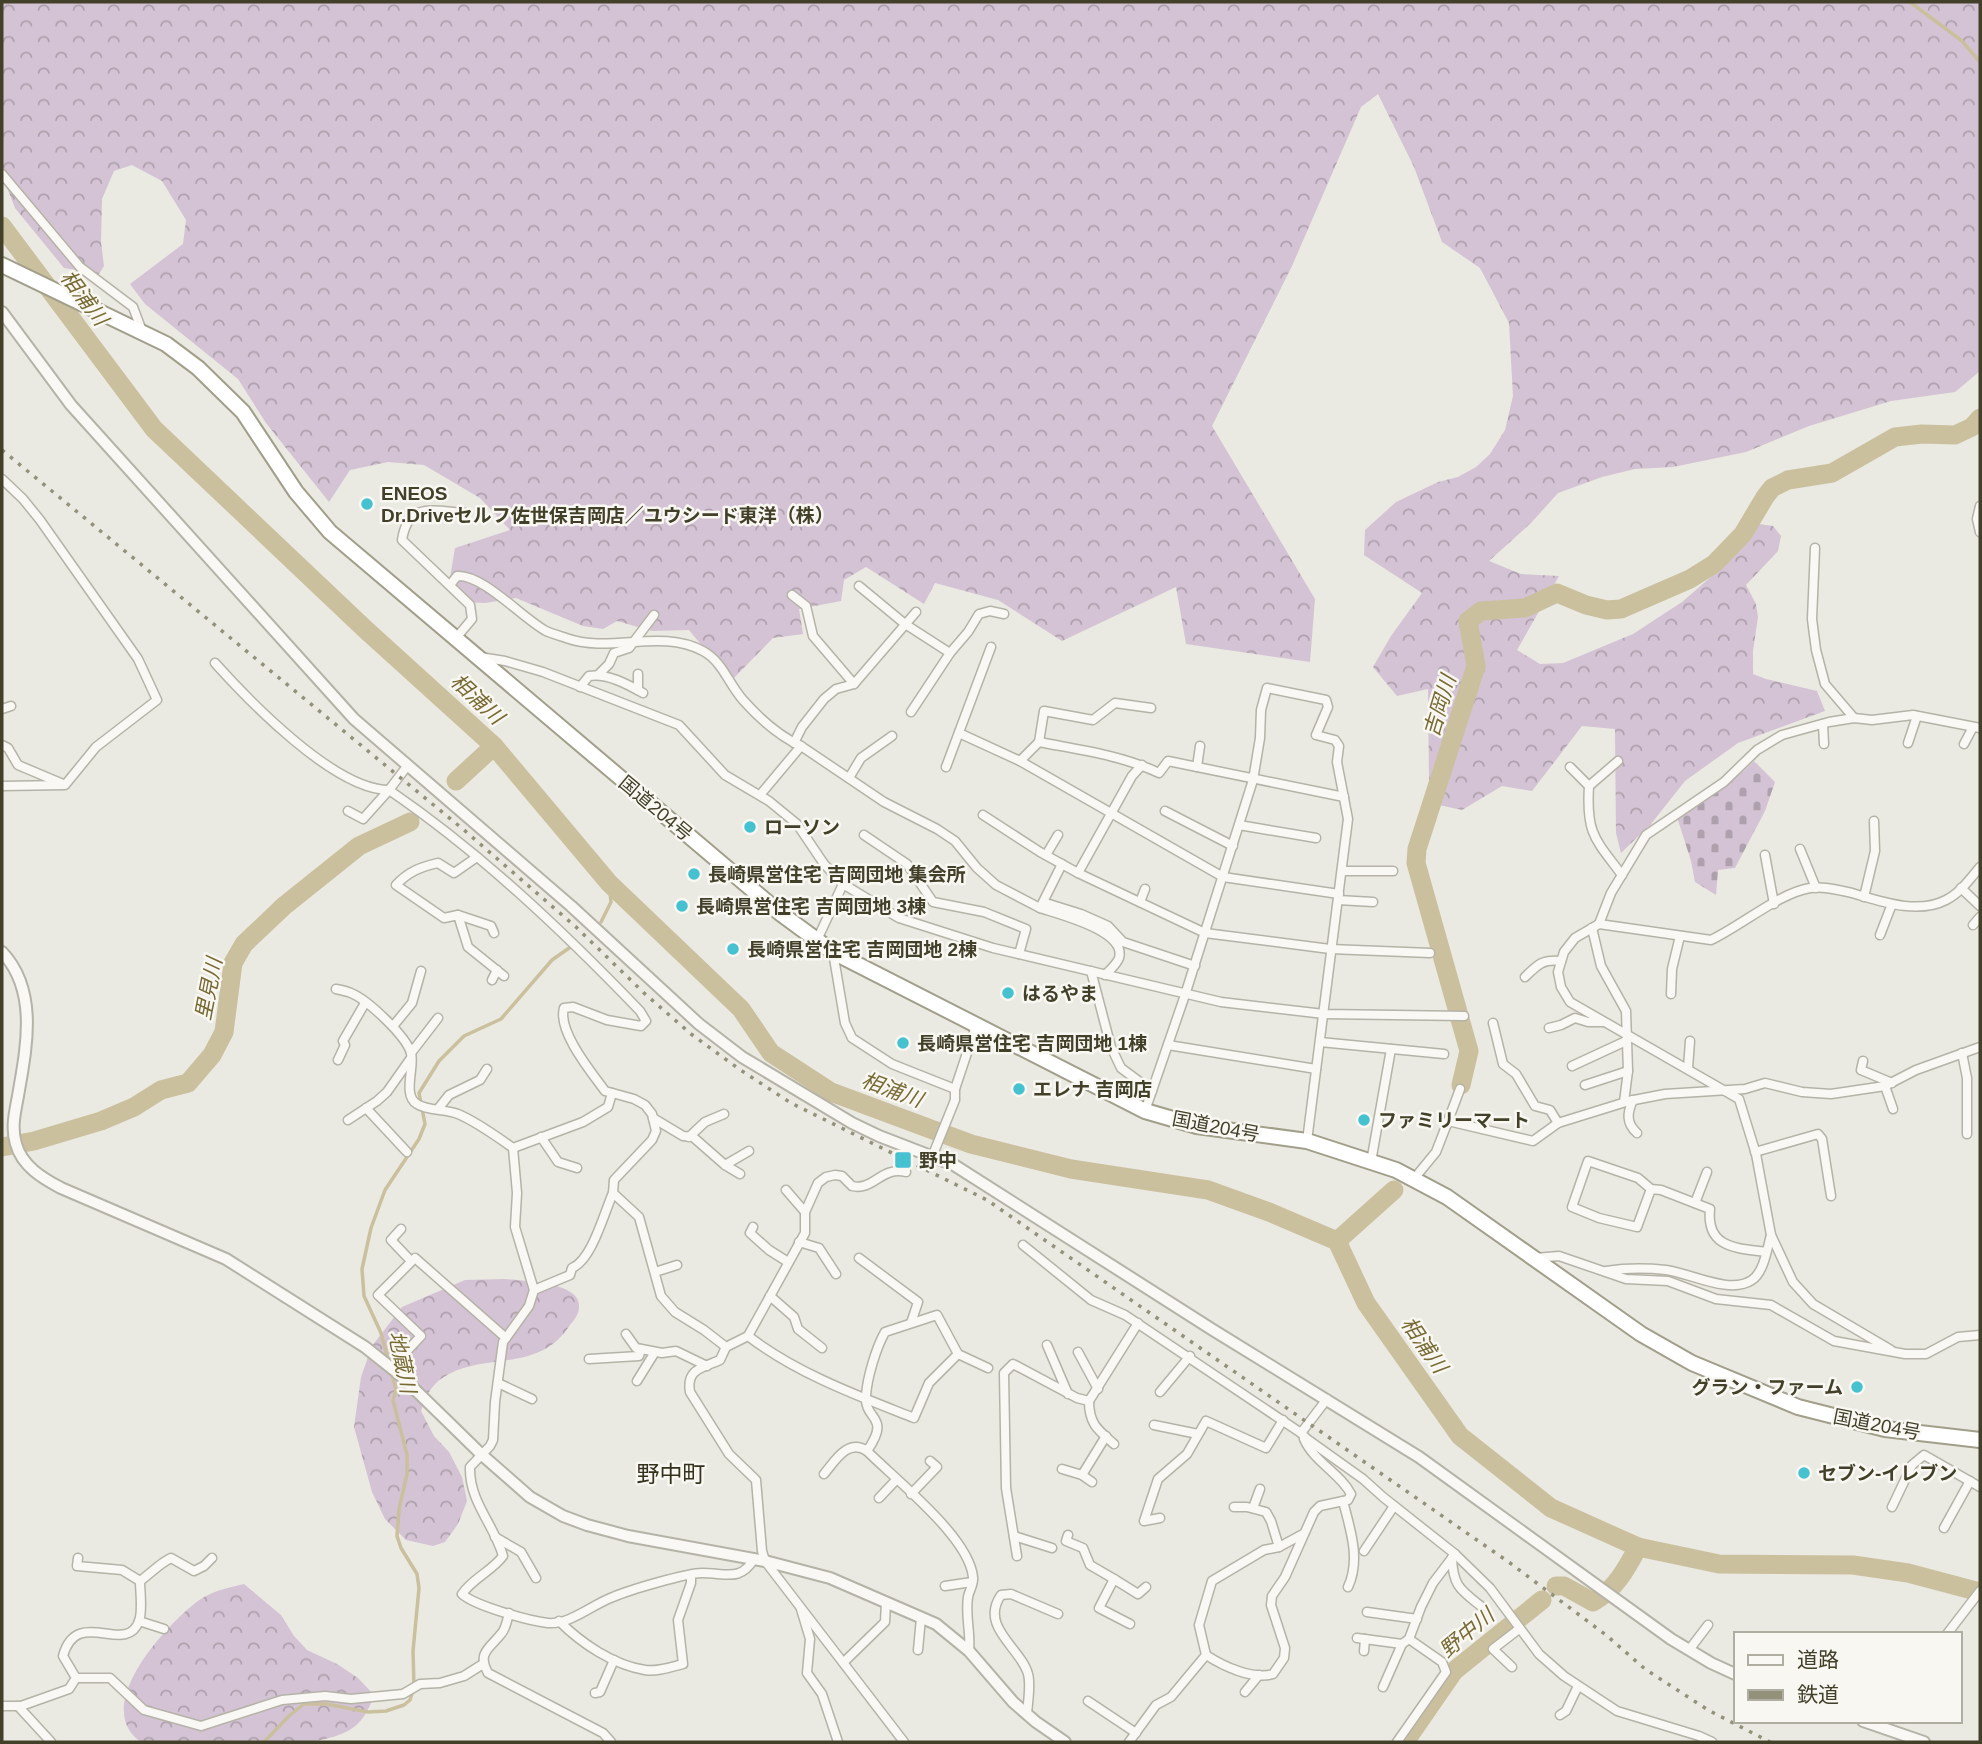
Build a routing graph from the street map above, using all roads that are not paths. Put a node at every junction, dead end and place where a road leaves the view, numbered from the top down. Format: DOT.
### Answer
graph roads {
  1 [pos="2,174"];
  2 [pos="2,265"];
  3 [pos="2,312"];
  4 [pos="143,334"];
  5 [pos="2,479"];
  6 [pos="1980,506"];
  7 [pos="465,513"];
  8 [pos="1980,531"];
  9 [pos="1815,548"];
  10 [pos="450,584"];
  11 [pos="859,586"];
  12 [pos="792,595"];
  13 [pos="916,612"];
  14 [pos="1004,614"];
  15 [pos="654,615"];
  16 [pos="905,624"];
  17 [pos="456,638"];
  18 [pos="633,643"];
  19 [pos="991,647"];
  20 [pos="950,653"];
  21 [pos="478,656"];
  22 [pos="215,663"];
  23 [pos="598,674"];
  24 [pos="638,674"];
  25 [pos="854,684"];
  26 [pos="580,687"];
  27 [pos="12,706"];
  28 [pos="1151,708"];
  29 [pos="2,709"];
  30 [pos="911,712"];
  31 [pos="1917,716"];
  32 [pos="1854,718"];
  33 [pos="1823,723"];
  34 [pos="1977,727"];
  35 [pos="959,733"];
  36 [pos="892,736"];
  37 [pos="1039,742"];
  38 [pos="1908,743"];
  39 [pos="797,744"];
  40 [pos="1824,744"];
  41 [pos="1964,744"];
  42 [pos="2,745"];
  43 [pos="1200,746"];
  44 [pos="1020,761"];
  45 [pos="1618,761"];
  46 [pos="408,765"];
  47 [pos="1142,765"];
  48 [pos="946,767"];
  49 [pos="1197,767"];
  50 [pos="1570,767"];
  51 [pos="849,778"];
  52 [pos="1253,780"];
  53 [pos="65,785"];
  54 [pos="2,786"];
  55 [pos="1589,786"];
  56 [pos="388,790"];
  57 [pos="760,795"];
  58 [pos="1345,797"];
  59 [pos="1165,811"];
  60 [pos="1111,814"];
  61 [pos="983,815"];
  62 [pos="351,816"];
  63 [pos="1874,821"];
  64 [pos="1239,825"];
  65 [pos="864,835"];
  66 [pos="1058,835"];
  67 [pos="1315,838"];
  68 [pos="1233,846"];
  69 [pos="1800,849"];
  70 [pos="1046,855"];
  71 [pos="1765,855"];
  72 [pos="477,856"];
  73 [pos="1062,864"];
  74 [pos="1980,867"];
  75 [pos="1342,871"];
  76 [pos="1393,871"];
  77 [pos="1078,873"];
  78 [pos="1622,875"];
  79 [pos="1223,877"];
  80 [pos="844,884"];
  81 [pos="1145,888"];
  82 [pos="1816,888"];
  83 [pos="1961,888"];
  84 [pos="1339,897"];
  85 [pos="1864,897"];
  86 [pos="1140,902"];
  87 [pos="1373,902"];
  88 [pos="1774,904"];
  89 [pos="1892,904"];
  90 [pos="1045,906"];
  91 [pos="1980,906"];
  92 [pos="458,915"];
  93 [pos="1980,917"];
  94 [pos="1973,925"];
  95 [pos="1596,926"];
  96 [pos="494,933"];
  97 [pos="1205,933"];
  98 [pos="1880,935"];
  99 [pos="1680,936"];
  100 [pos="817,940"];
  101 [pos="1330,950"];
  102 [pos="2,952"];
  103 [pos="833,952"];
  104 [pos="1430,953"];
  105 [pos="1019,954"];
  106 [pos="1561,961"];
  107 [pos="1195,966"];
  108 [pos="497,970"];
  109 [pos="421,971"];
  110 [pos="1091,971"];
  111 [pos="1105,975"];
  112 [pos="504,976"];
  113 [pos="1525,977"];
  114 [pos="492,980"];
  115 [pos="336,989"];
  116 [pos="1671,994"];
  117 [pos="1185,995"];
  118 [pos="365,1003"];
  119 [pos="1324,1014"];
  120 [pos="1464,1016"];
  121 [pos="438,1018"];
  122 [pos="1605,1022"];
  123 [pos="1493,1023"];
  124 [pos="394,1025"];
  125 [pos="976,1026"];
  126 [pos="1549,1028"];
  127 [pos="1626,1038"];
  128 [pos="1690,1041"];
  129 [pos="1320,1042"];
  130 [pos="1168,1045"];
  131 [pos="1980,1047"];
  132 [pos="1391,1049"];
  133 [pos="1962,1053"];
  134 [pos="1444,1054"];
  135 [pos="411,1056"];
  136 [pos="338,1060"];
  137 [pos="1863,1062"];
  138 [pos="1572,1066"];
  139 [pos="1688,1068"];
  140 [pos="487,1069"];
  141 [pos="1317,1069"];
  142 [pos="1628,1071"];
  143 [pos="1591,1085"];
  144 [pos="1888,1085"];
  145 [pos="1460,1089"];
  146 [pos="954,1090"];
  147 [pos="1152,1091"];
  148 [pos="1726,1091"];
  149 [pos="612,1093"];
  150 [pos="1628,1101"];
  151 [pos="366,1108"];
  152 [pos="438,1109"];
  153 [pos="1893,1109"];
  154 [pos="1145,1111"];
  155 [pos="724,1114"];
  156 [pos="653,1118"];
  157 [pos="348,1120"];
  158 [pos="1448,1121"];
  159 [pos="1558,1123"];
  160 [pos="1637,1133"];
  161 [pos="1966,1134"];
  162 [pos="541,1137"];
  163 [pos="689,1137"];
  164 [pos="1307,1141"];
  165 [pos="513,1148"];
  166 [pos="749,1151"];
  167 [pos="407,1152"];
  168 [pos="1755,1152"];
  169 [pos="932,1157"];
  170 [pos="1371,1162"];
  171 [pos="725,1165"];
  172 [pos="577,1168"];
  173 [pos="1707,1171"];
  174 [pos="906,1172"];
  175 [pos="740,1174"];
  176 [pos="1413,1180"];
  177 [pos="1651,1189"];
  178 [pos="786,1191"];
  179 [pos="613,1193"];
  180 [pos="1831,1196"];
  181 [pos="1695,1203"];
  182 [pos="805,1212"];
  183 [pos="753,1227"];
  184 [pos="401,1229"];
  185 [pos="1771,1235"];
  186 [pos="799,1242"];
  187 [pos="1023,1245"];
  188 [pos="1766,1252"];
  189 [pos="859,1258"];
  190 [pos="1532,1259"];
  191 [pos="411,1261"];
  192 [pos="788,1262"];
  193 [pos="677,1265"];
  194 [pos="441,1267"];
  195 [pos="1606,1271"];
  196 [pos="655,1272"];
  197 [pos="434,1274"];
  198 [pos="836,1274"];
  199 [pos="534,1290"];
  200 [pos="770,1296"];
  201 [pos="1138,1322"];
  202 [pos="911,1323"];
  203 [pos="626,1334"];
  204 [pos="1980,1335"];
  205 [pos="748,1336"];
  206 [pos="506,1338"];
  207 [pos="1046,1345"];
  208 [pos="726,1347"];
  209 [pos="822,1348"];
  210 [pos="641,1349"];
  211 [pos="1891,1350"];
  212 [pos="655,1352"];
  213 [pos="1078,1352"];
  214 [pos="958,1354"];
  215 [pos="1189,1356"];
  216 [pos="589,1359"];
  217 [pos="707,1366"];
  218 [pos="391,1368"];
  219 [pos="988,1368"];
  220 [pos="636,1381"];
  221 [pos="498,1383"];
  222 [pos="1098,1389"];
  223 [pos="1160,1392"];
  224 [pos="1069,1394"];
  225 [pos="532,1399"];
  226 [pos="865,1399"];
  227 [pos="1327,1399"];
  228 [pos="1089,1401"];
  229 [pos="1283,1420"];
  230 [pos="1154,1426"];
  231 [pos="1301,1433"];
  232 [pos="1198,1434"];
  233 [pos="1105,1436"];
  234 [pos="1980,1440"];
  235 [pos="1114,1444"];
  236 [pos="867,1451"];
  237 [pos="481,1454"];
  238 [pos="930,1461"];
  239 [pos="1062,1469"];
  240 [pos="824,1474"];
  241 [pos="1082,1475"];
  242 [pos="896,1480"];
  243 [pos="1970,1481"];
  244 [pos="1092,1482"];
  245 [pos="1980,1487"];
  246 [pos="1260,1489"];
  247 [pos="911,1494"];
  248 [pos="879,1499"];
  249 [pos="1343,1501"];
  250 [pos="1394,1506"];
  251 [pos="1234,1507"];
  252 [pos="1892,1507"];
  253 [pos="1253,1508"];
  254 [pos="1160,1518"];
  255 [pos="1944,1528"];
  256 [pos="1303,1534"];
  257 [pos="1068,1535"];
  258 [pos="1014,1536"];
  259 [pos="495,1537"];
  260 [pos="1093,1544"];
  261 [pos="1279,1547"];
  262 [pos="1052,1548"];
  263 [pos="1364,1551"];
  264 [pos="1086,1554"];
  265 [pos="1017,1556"];
  266 [pos="1454,1556"];
  267 [pos="78,1558"];
  268 [pos="212,1558"];
  269 [pos="759,1560"];
  270 [pos="691,1575"];
  271 [pos="537,1578"];
  272 [pos="1114,1579"];
  273 [pos="140,1581"];
  274 [pos="972,1582"];
  275 [pos="945,1586"];
  276 [pos="1146,1587"];
  277 [pos="1348,1587"];
  278 [pos="1980,1591"];
  279 [pos="886,1602"];
  280 [pos="799,1603"];
  281 [pos="1482,1607"];
  282 [pos="1367,1612"];
  283 [pos="509,1613"];
  284 [pos="1058,1614"];
  285 [pos="921,1618"];
  286 [pos="1416,1619"];
  287 [pos="139,1621"];
  288 [pos="559,1621"];
  289 [pos="1130,1624"];
  290 [pos="1708,1625"];
  291 [pos="164,1629"];
  292 [pos="1519,1629"];
  293 [pos="1949,1632"];
  294 [pos="1406,1642"];
  295 [pos="918,1650"];
  296 [pos="1689,1650"];
  297 [pos="969,1651"];
  298 [pos="1364,1651"];
  299 [pos="1206,1654"];
  300 [pos="614,1660"];
  301 [pos="844,1662"];
  302 [pos="483,1664"];
  303 [pos="1511,1667"];
  304 [pos="1734,1673"];
  305 [pos="1259,1675"];
  306 [pos="76,1678"];
  307 [pos="1578,1686"];
  308 [pos="1383,1687"];
  309 [pos="1245,1692"];
  310 [pos="595,1693"];
  311 [pos="1088,1701"];
  312 [pos="2,1704"];
  313 [pos="21,1706"];
  314 [pos="1027,1713"];
  315 [pos="1105,1713"];
  316 [pos="1560,1715"];
  317 [pos="1100,1721"];
  318 [pos="1875,1723"];
  319 [pos="1893,1726"];
  320 [pos="1136,1733"];
  321 [pos="51,1742"];
  322 [pos="611,1742"];
  323 [pos="838,1742"];
  324 [pos="904,1742"];
  325 [pos="1065,1742"];
  326 [pos="1129,1742"];
  327 [pos="1397,1742"];
  328 [pos="1712,1742"];
  329 [pos="1924,1742"];
  1 -- 4 [label="street"];
  2 -- 4 [label="highway, 国道204号"];
  3 -- 46 [label="street"];
  4 -- 17 [label="highway, 国道204号"];
  5 -- 53 [label="street"];
  6 -- 8 [label="street"];
  7 -- 10 [label="street"];
  9 -- 32 [label="street"];
  10 -- 17 [label="street"];
  10 -- 18 [label="street"];
  11 -- 16 [label="street"];
  12 -- 25 [label="street"];
  13 -- 16 [label="street"];
  14 -- 20 [label="street"];
  15 -- 18 [label="street"];
  16 -- 20 [label="street"];
  16 -- 25 [label="street"];
  17 -- 21 [label="highway, 国道204号"];
  18 -- 23 [label="street"];
  18 -- 39 [label="street"];
  19 -- 35 [label="street"];
  20 -- 30 [label="street"];
  21 -- 26 [label="street"];
  21 -- 100 [label="highway, 国道204号"];
  22 -- 56 [label="street"];
  23 -- 24 [label="street"];
  23 -- 26 [label="street"];
  25 -- 39 [label="street"];
  26 -- 57 [label="street"];
  27 -- 29 [label="street"];
  28 -- 37 [label="street"];
  31 -- 32 [label="street"];
  31 -- 34 [label="street"];
  31 -- 38 [label="street"];
  32 -- 33 [label="street"];
  33 -- 40 [label="street"];
  33 -- 78 [label="street"];
  34 -- 41 [label="street"];
  35 -- 44 [label="street"];
  35 -- 48 [label="street"];
  36 -- 51 [label="street"];
  37 -- 44 [label="street"];
  37 -- 47 [label="street"];
  39 -- 51 [label="street"];
  39 -- 57 [label="street"];
  42 -- 53 [label="street"];
  43 -- 49 [label="street"];
  44 -- 60 [label="street"];
  45 -- 55 [label="street"];
  46 -- 56 [label="street"];
  46 -- 169 [label="street"];
  47 -- 49 [label="street"];
  47 -- 60 [label="street"];
  49 -- 52 [label="street"];
  50 -- 55 [label="street"];
  51 -- 90 [label="street"];
  52 -- 58 [label="street"];
  52 -- 58 [label="street"];
  52 -- 64 [label="street"];
  53 -- 54 [label="street"];
  55 -- 78 [label="street"];
  56 -- 62 [label="street"];
  56 -- 72 [label="street"];
  57 -- 80 [label="street"];
  58 -- 75 [label="street"];
  59 -- 68 [label="street"];
  60 -- 77 [label="street"];
  60 -- 79 [label="street"];
  61 -- 70 [label="street"];
  63 -- 85 [label="street"];
  64 -- 67 [label="street"];
  64 -- 68 [label="street"];
  65 -- 105 [label="street"];
  66 -- 70 [label="street"];
  68 -- 79 [label="street"];
  69 -- 82 [label="street"];
  70 -- 73 [label="street"];
  71 -- 88 [label="street"];
  72 -- 92 [label="street"];
  72 -- 149 [label="street"];
  73 -- 77 [label="street"];
  73 -- 90 [label="street"];
  74 -- 83 [label="street"];
  75 -- 76 [label="street"];
  75 -- 84 [label="street"];
  77 -- 86 [label="street"];
  78 -- 95 [label="street"];
  79 -- 84 [label="street"];
  79 -- 97 [label="street"];
  80 -- 100 [label="street"];
  80 -- 105 [label="street"];
  81 -- 86 [label="street"];
  82 -- 85 [label="street"];
  82 -- 88 [label="street"];
  83 -- 89 [label="street"];
  83 -- 91 [label="street"];
  84 -- 87 [label="street"];
  84 -- 101 [label="street"];
  85 -- 89 [label="street"];
  86 -- 97 [label="street"];
  88 -- 99 [label="street"];
  89 -- 98 [label="street"];
  90 -- 107 [label="street"];
  90 -- 111 [label="street"];
  92 -- 96 [label="street"];
  92 -- 108 [label="street"];
  93 -- 94 [label="street"];
  95 -- 99 [label="street"];
  95 -- 106 [label="street"];
  95 -- 127 [label="street"];
  97 -- 101 [label="street"];
  97 -- 107 [label="street"];
  99 -- 116 [label="street"];
  100 -- 103 [label="highway, 国道204号"];
  101 -- 104 [label="street"];
  101 -- 119 [label="street"];
  102 -- 218 [label="street"];
  103 -- 125 [label="highway, 国道204号"];
  103 -- 146 [label="street"];
  105 -- 110 [label="street"];
  106 -- 113 [label="street"];
  106 -- 122 [label="street"];
  107 -- 117 [label="street"];
  108 -- 112 [label="street"];
  108 -- 114 [label="street"];
  109 -- 124 [label="street"];
  110 -- 111 [label="street"];
  110 -- 147 [label="street"];
  111 -- 117 [label="street"];
  115 -- 118 [label="street"];
  117 -- 119 [label="street"];
  117 -- 130 [label="street"];
  118 -- 124 [label="street"];
  118 -- 136 [label="street"];
  119 -- 120 [label="street"];
  119 -- 129 [label="street"];
  121 -- 135 [label="street"];
  122 -- 126 [label="street"];
  122 -- 127 [label="street"];
  123 -- 159 [label="street"];
  124 -- 135 [label="street"];
  125 -- 146 [label="street"];
  125 -- 154 [label="highway, 国道204号"];
  127 -- 138 [label="street"];
  127 -- 139 [label="street"];
  127 -- 142 [label="street"];
  128 -- 139 [label="street"];
  129 -- 132 [label="street"];
  129 -- 141 [label="street"];
  130 -- 141 [label="street"];
  130 -- 147 [label="street"];
  131 -- 133 [label="street"];
  132 -- 134 [label="street"];
  132 -- 170 [label="street"];
  133 -- 144 [label="street"];
  133 -- 161 [label="street"];
  135 -- 151 [label="street"];
  135 -- 152 [label="street"];
  137 -- 144 [label="street"];
  139 -- 148 [label="street"];
  140 -- 152 [label="street"];
  141 -- 164 [label="street"];
  142 -- 143 [label="street"];
  142 -- 150 [label="street"];
  144 -- 148 [label="street"];
  144 -- 153 [label="street"];
  145 -- 158 [label="street"];
  146 -- 169 [label="street"];
  147 -- 154 [label="street"];
  148 -- 150 [label="street"];
  148 -- 168 [label="street"];
  149 -- 156 [label="street"];
  149 -- 162 [label="street"];
  150 -- 159 [label="street"];
  150 -- 160 [label="street"];
  151 -- 157 [label="street"];
  151 -- 167 [label="street"];
  152 -- 165 [label="street"];
  154 -- 164 [label="highway, 国道204号"];
  155 -- 163 [label="street"];
  156 -- 163 [label="street"];
  156 -- 179 [label="street"];
  158 -- 159 [label="street"];
  158 -- 176 [label="street"];
  162 -- 165 [label="street"];
  162 -- 172 [label="street"];
  163 -- 171 [label="street"];
  164 -- 170 [label="highway, 国道204号"];
  165 -- 199 [label="street"];
  166 -- 171 [label="street"];
  168 -- 180 [label="street"];
  168 -- 185 [label="street"];
  169 -- 227 [label="street"];
  170 -- 176 [label="highway, 国道204号"];
  171 -- 175 [label="street"];
  173 -- 181 [label="street"];
  174 -- 182 [label="street"];
  176 -- 190 [label="highway, 国道204号"];
  177 -- 177 [label="street"];
  177 -- 181 [label="street"];
  178 -- 182 [label="street"];
  179 -- 196 [label="street"];
  179 -- 199 [label="street"];
  181 -- 188 [label="street"];
  182 -- 186 [label="street"];
  183 -- 192 [label="street"];
  184 -- 191 [label="street"];
  185 -- 188 [label="street"];
  185 -- 211 [label="street"];
  186 -- 192 [label="street"];
  186 -- 198 [label="street"];
  187 -- 201 [label="street"];
  188 -- 195 [label="street"];
  189 -- 202 [label="street"];
  190 -- 195 [label="street"];
  190 -- 234 [label="highway, 国道204号"];
  191 -- 197 [label="street"];
  191 -- 218 [label="street"];
  192 -- 200 [label="street"];
  193 -- 196 [label="street"];
  194 -- 197 [label="street"];
  195 -- 211 [label="street"];
  196 -- 208 [label="street"];
  197 -- 206 [label="street"];
  199 -- 206 [label="street"];
  200 -- 205 [label="street"];
  200 -- 209 [label="street"];
  201 -- 215 [label="street"];
  201 -- 222 [label="street"];
  202 -- 214 [label="street"];
  202 -- 226 [label="street"];
  203 -- 210 [label="street"];
  204 -- 211 [label="street"];
  205 -- 208 [label="street"];
  205 -- 226 [label="street"];
  206 -- 221 [label="street"];
  207 -- 224 [label="street"];
  208 -- 217 [label="street"];
  210 -- 212 [label="street"];
  210 -- 216 [label="street"];
  212 -- 217 [label="street"];
  212 -- 220 [label="street"];
  213 -- 222 [label="street"];
  214 -- 219 [label="street"];
  214 -- 226 [label="street"];
  215 -- 223 [label="street"];
  215 -- 229 [label="street"];
  217 -- 269 [label="street"];
  218 -- 237 [label="street"];
  221 -- 225 [label="street"];
  221 -- 237 [label="street"];
  222 -- 228 [label="street"];
  224 -- 228 [label="street"];
  224 -- 258 [label="street"];
  226 -- 236 [label="street"];
  227 -- 231 [label="street"];
  227 -- 296 [label="street"];
  228 -- 233 [label="street"];
  229 -- 231 [label="street"];
  229 -- 232 [label="street"];
  230 -- 232 [label="street"];
  231 -- 249 [label="street"];
  231 -- 250 [label="street"];
  232 -- 254 [label="street"];
  233 -- 235 [label="street"];
  233 -- 241 [label="street"];
  236 -- 240 [label="street"];
  236 -- 242 [label="street"];
  237 -- 259 [label="street"];
  237 -- 269 [label="street"];
  238 -- 247 [label="street"];
  239 -- 241 [label="street"];
  241 -- 244 [label="street"];
  242 -- 247 [label="street"];
  242 -- 248 [label="street"];
  243 -- 245 [label="street"];
  243 -- 252 [label="street"];
  243 -- 255 [label="street"];
  246 -- 253 [label="street"];
  247 -- 274 [label="street"];
  249 -- 256 [label="street"];
  249 -- 277 [label="street"];
  250 -- 263 [label="street"];
  250 -- 266 [label="street"];
  251 -- 253 [label="street"];
  253 -- 261 [label="street"];
  256 -- 261 [label="street"];
  256 -- 305 [label="street"];
  257 -- 264 [label="street"];
  258 -- 262 [label="street"];
  258 -- 265 [label="street"];
  259 -- 271 [label="street"];
  259 -- 283 [label="street"];
  260 -- 264 [label="street"];
  261 -- 299 [label="street"];
  264 -- 272 [label="street"];
  266 -- 281 [label="street"];
  266 -- 286 [label="street"];
  266 -- 292 [label="street"];
  267 -- 273 [label="street"];
  268 -- 273 [label="street"];
  269 -- 270 [label="street"];
  269 -- 279 [label="street"];
  269 -- 280 [label="street"];
  270 -- 288 [label="street"];
  270 -- 300 [label="street"];
  272 -- 276 [label="street"];
  272 -- 289 [label="street"];
  273 -- 287 [label="street"];
  274 -- 275 [label="street"];
  274 -- 297 [label="street"];
  278 -- 293 [label="street"];
  279 -- 285 [label="street"];
  279 -- 301 [label="street"];
  280 -- 301 [label="street"];
  280 -- 323 [label="street"];
  282 -- 286 [label="street"];
  283 -- 288 [label="street"];
  283 -- 302 [label="street"];
  284 -- 314 [label="street"];
  285 -- 295 [label="street"];
  285 -- 297 [label="street"];
  286 -- 294 [label="street"];
  287 -- 291 [label="street"];
  287 -- 306 [label="street"];
  288 -- 300 [label="street"];
  290 -- 296 [label="street"];
  292 -- 303 [label="street"];
  292 -- 307 [label="street"];
  294 -- 298 [label="street"];
  294 -- 308 [label="street"];
  294 -- 327 [label="street"];
  296 -- 304 [label="street"];
  297 -- 314 [label="street"];
  299 -- 305 [label="street"];
  299 -- 320 [label="street"];
  300 -- 310 [label="street"];
  301 -- 324 [label="street"];
  302 -- 306 [label="street"];
  302 -- 322 [label="street"];
  305 -- 309 [label="street"];
  306 -- 313 [label="street"];
  307 -- 316 [label="street"];
  307 -- 328 [label="street"];
  311 -- 315 [label="street"];
  312 -- 313 [label="street"];
  313 -- 321 [label="street"];
  314 -- 325 [label="street"];
  315 -- 317 [label="street"];
  315 -- 320 [label="street"];
  318 -- 319 [label="street"];
  319 -- 329 [label="street"];
  320 -- 326 [label="street"];
}
